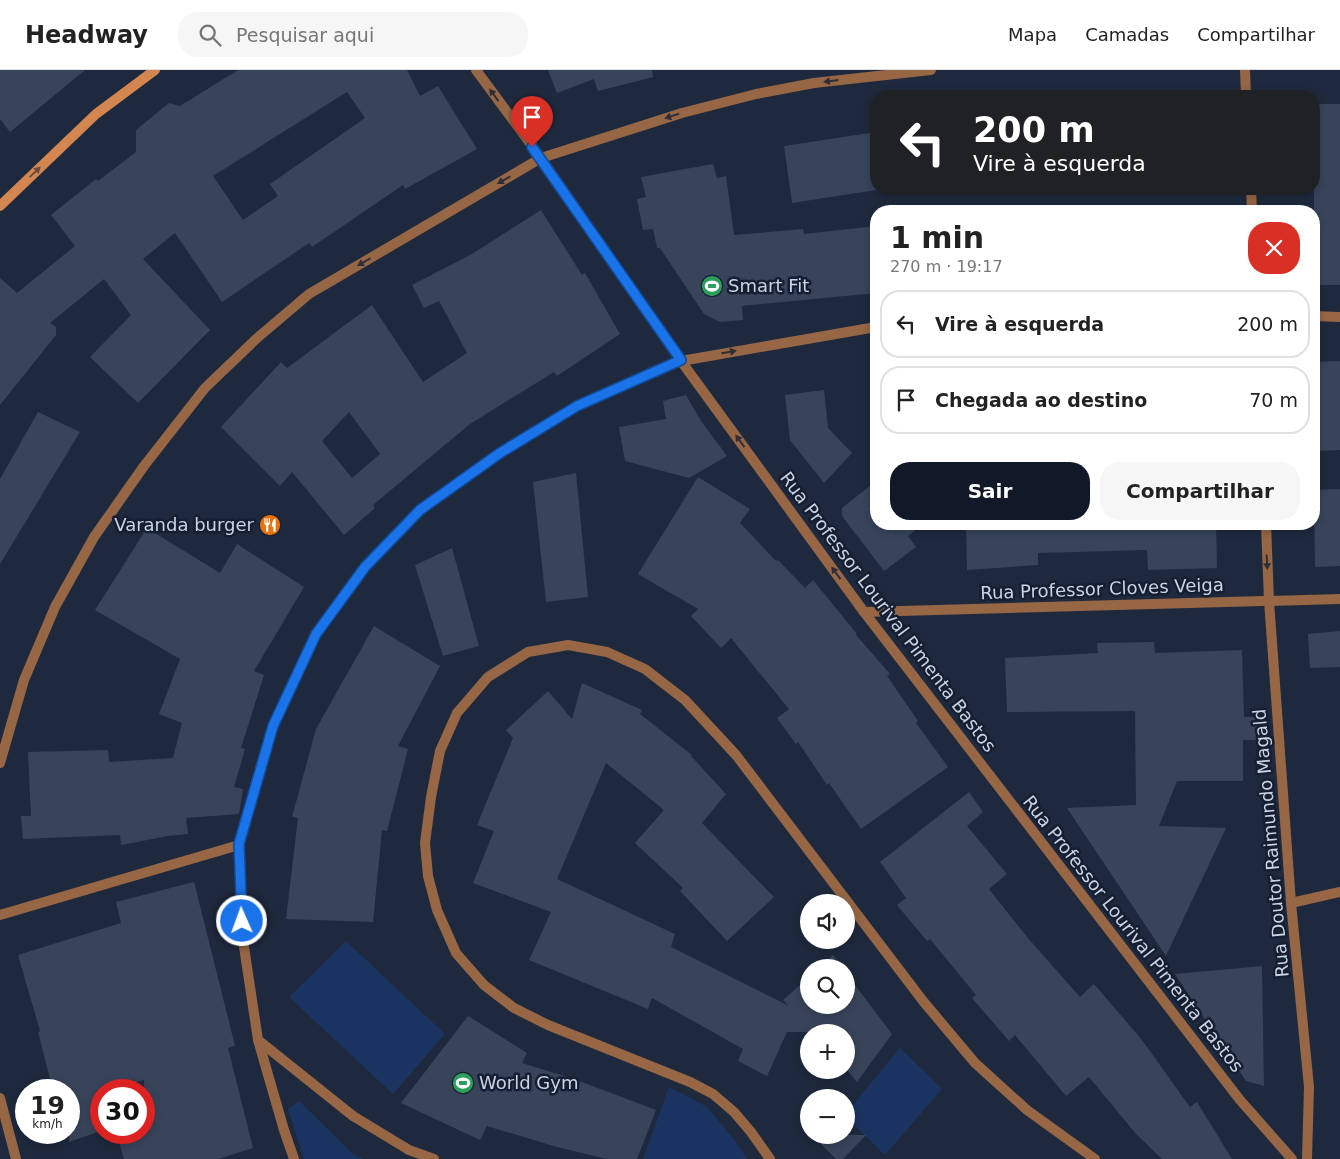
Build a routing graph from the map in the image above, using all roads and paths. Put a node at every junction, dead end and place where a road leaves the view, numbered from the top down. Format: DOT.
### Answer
graph roads {
  1 [pos="155,70"];
  2 [pos="476,70"];
  3 [pos="931,70"];
  4 [pos="1245,70"];
  5 [pos="1246,90"];
  6 [pos="541,158"];
  7 [pos="0,206"];
  8 [pos="1320,316"];
  9 [pos="1340,317"];
  10 [pos="870,328"];
  11 [pos="681,360"];
  12 [pos="1266,530"];
  13 [pos="1340,599"];
  14 [pos="1269,601"];
  15 [pos="864,612"];
  16 [pos="0,763"];
  17 [pos="239,844"];
  18 [pos="1340,892"];
  19 [pos="1291,903"];
  20 [pos="0,915"];
  21 [pos="258,1040"];
  22 [pos="0,1098"];
  23 [pos="16,1159"];
  24 [pos="294,1159"];
  25 [pos="434,1159"];
  26 [pos="770,1159"];
  27 [pos="1095,1159"];
  28 [pos="1292,1159"];
  29 [pos="1307,1159"];
  7 -- 1 [label="street, one-way"];
  6 -- 2 [label="street, Rua Professor Lourival Pimenta Bastos, one-way"];
  3 -- 6 [label="street, one-way"];
  4 -- 5 [label="street"];
  6 -- 11 [label="street, Rua Professor Lourival Pimenta Bastos"];
  6 -- 16 [label="street, one-way"];
  8 -- 9 [label="street"];
  11 -- 10 [label="street, one-way"];
  15 -- 11 [label="street, Rua Professor Lourival Pimenta Bastos, one-way"];
  11 -- 17 [label="street"];
  12 -- 14 [label="street, Rua Doutor Raimundo Magald, one-way"];
  13 -- 14 [label="street, Rua Professor Cloves Veiga"];
  14 -- 15 [label="street, Rua Professor Cloves Veiga"];
  14 -- 19 [label="street, Rua Doutor Raimundo Magald"];
  15 -- 28 [label="street, Rua Professor Lourival Pimenta Bastos"];
  17 -- 20 [label="street"];
  17 -- 21 [label="street"];
  18 -- 19 [label="street"];
  19 -- 29 [label="street, Rua Doutor Raimundo Magald"];
  21 -- 24 [label="street"];
  21 -- 25 [label="street"];
  22 -- 23 [label="street"];
  26 -- 27 [label="street"];
}
